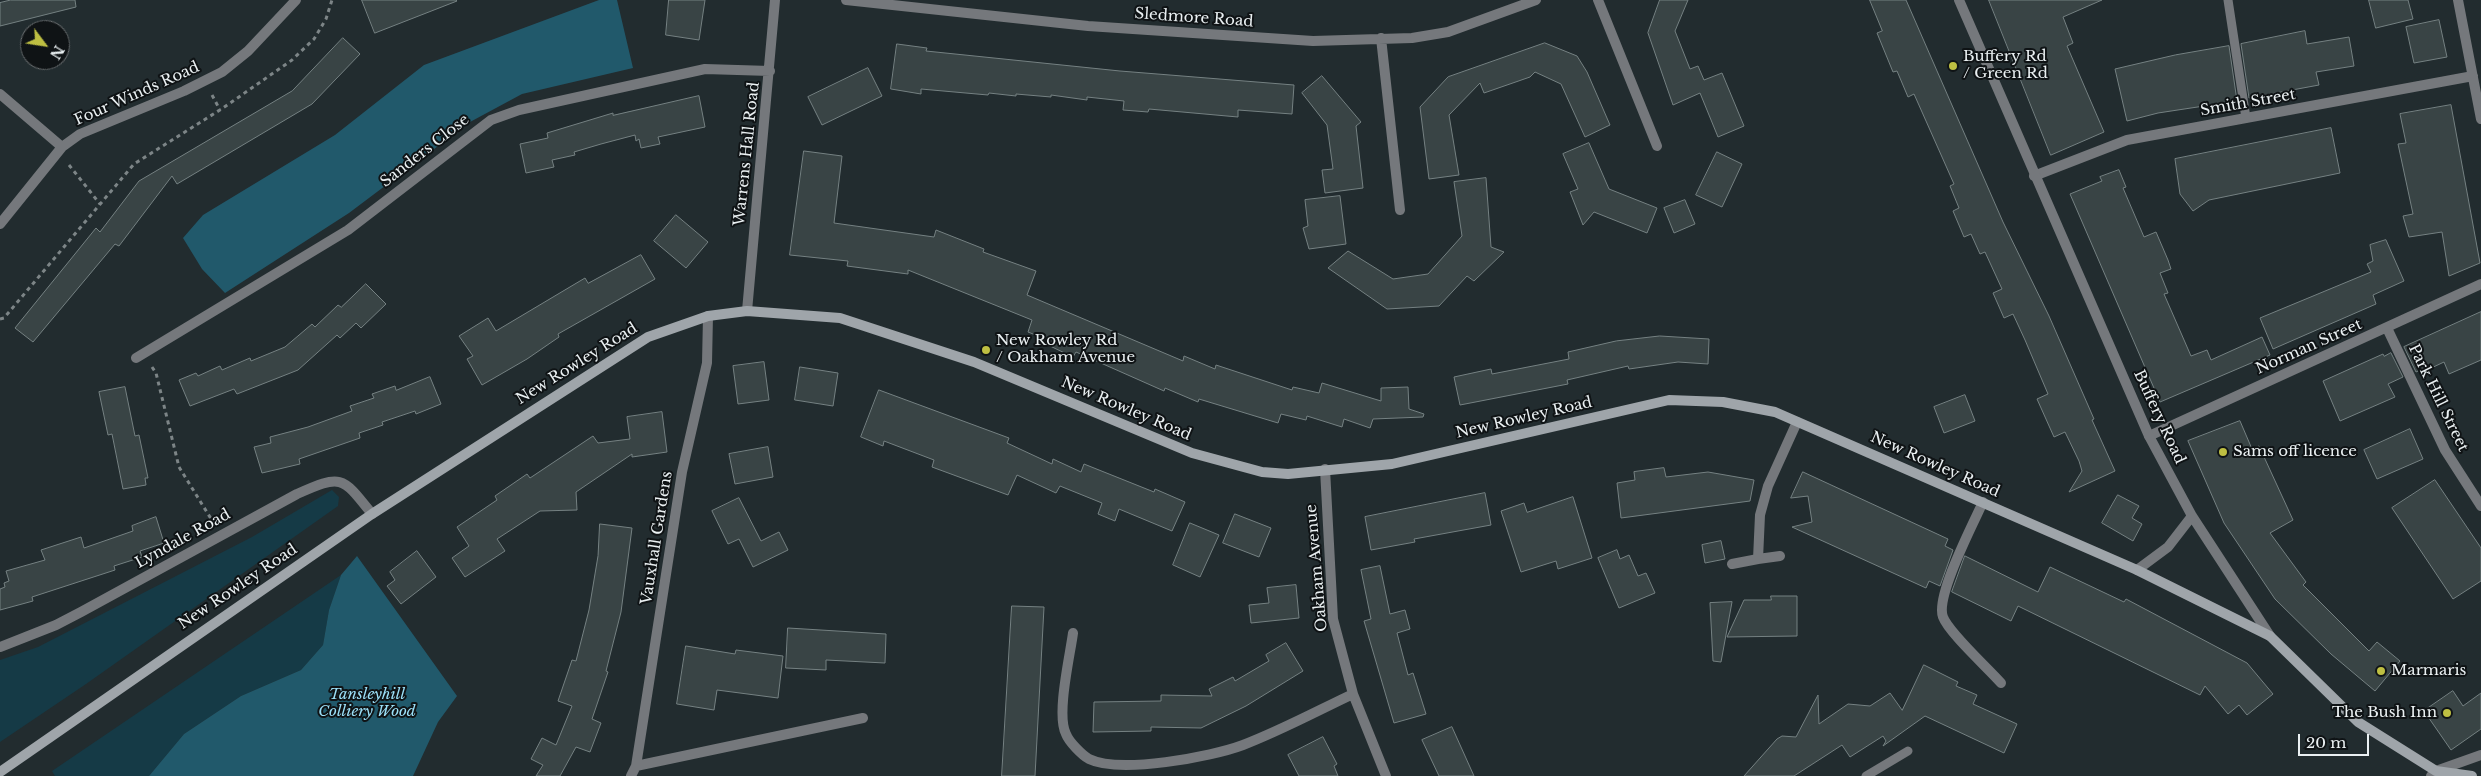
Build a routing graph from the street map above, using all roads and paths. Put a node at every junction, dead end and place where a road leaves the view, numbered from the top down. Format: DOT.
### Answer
graph roads {
  1 [pos="296,0"];
  2 [pos="332,0"];
  3 [pos="775,0"];
  4 [pos="846,0"];
  5 [pos="1536,0"];
  6 [pos="1598,0"];
  7 [pos="1959,0"];
  8 [pos="2228,0"];
  9 [pos="2458,0"];
  10 [pos="1381,38"];
  11 [pos="770,71"];
  12 [pos="2473,76"];
  13 [pos="0,94"];
  14 [pos="2246,118"];
  15 [pos="2481,120"];
  16 [pos="1657,146"];
  17 [pos="60,150"];
  18 [pos="2034,176"];
  19 [pos="100,204"];
  20 [pos="1400,210"];
  21 [pos="0,224"];
  22 [pos="2481,284"];
  23 [pos="747,311"];
  24 [pos="708,316"];
  25 [pos="0,319"];
  26 [pos="2387,328"];
  27 [pos="140,355"];
  28 [pos="1797,422"];
  29 [pos="2149,436"];
  30 [pos="1325,470"];
  31 [pos="1983,502"];
  32 [pos="2481,506"];
  33 [pos="372,514"];
  34 [pos="2192,516"];
  35 [pos="222,535"];
  36 [pos="1780,556"];
  37 [pos="1758,559"];
  38 [pos="1732,564"];
  39 [pos="2137,570"];
  40 [pos="1073,633"];
  41 [pos="2270,636"];
  42 [pos="0,647"];
  43 [pos="2001,683"];
  44 [pos="1353,694"];
  45 [pos="863,718"];
  46 [pos="1908,751"];
  47 [pos="2481,755"];
  48 [pos="636,766"];
  49 [pos="0,772"];
  50 [pos="2434,774"];
  51 [pos="631,776"];
  52 [pos="1386,776"];
  53 [pos="1866,776"];
  54 [pos="2472,776"];
  1 -- 17 [label="street, Four Winds Road"];
  2 -- 19 [label="path"];
  3 -- 11 [label="street, Warrens Hall Road"];
  4 -- 10 [label="street, Sledmore Road"];
  5 -- 10 [label="street, Sledmore Road"];
  6 -- 16 [label="street"];
  7 -- 18 [label="street, Buffery Road"];
  8 -- 14 [label="lane"];
  9 -- 12 [label="street"];
  10 -- 20 [label="street"];
  11 -- 23 [label="street, Warrens Hall Road"];
  11 -- 27 [label="street, Sanders Close"];
  12 -- 14 [label="street, Smith Street"];
  12 -- 15 [label="street"];
  13 -- 17 [label="street"];
  14 -- 18 [label="street, Smith Street"];
  17 -- 19 [label="path"];
  17 -- 21 [label="street, Four Winds Road"];
  18 -- 29 [label="street, Buffery Road"];
  19 -- 25 [label="path"];
  22 -- 26 [label="street, Norman Street"];
  23 -- 24 [label="main road, New Rowley Road"];
  23 -- 30 [label="main road, New Rowley Road"];
  24 -- 33 [label="main road, New Rowley Road"];
  24 -- 48 [label="street, Vauxhall Gardens"];
  26 -- 29 [label="street, Norman Street"];
  26 -- 32 [label="street, Park Hill Street"];
  27 -- 35 [label="path"];
  28 -- 30 [label="main road, New Rowley Road"];
  28 -- 31 [label="main road, New Rowley Road"];
  28 -- 37 [label="street"];
  29 -- 34 [label="street, Buffery Road"];
  30 -- 44 [label="street, Oakham Avenue"];
  31 -- 39 [label="main road, New Rowley Road"];
  31 -- 43 [label="street"];
  33 -- 35 [label="street, Lyndale Road"];
  33 -- 49 [label="main road, New Rowley Road"];
  34 -- 39 [label="street"];
  34 -- 41 [label="street, Buffery Road"];
  35 -- 42 [label="street, Lyndale Road"];
  36 -- 37 [label="street"];
  37 -- 38 [label="street"];
  39 -- 41 [label="main road, New Rowley Road"];
  40 -- 44 [label="street"];
  41 -- 50 [label="main road, Buffery Road"];
  44 -- 52 [label="street, Oakham Avenue"];
  45 -- 48 [label="street"];
  46 -- 53 [label="lane"];
  47 -- 50 [label="street"];
  48 -- 51 [label="street, Vauxhall Gardens"];
  50 -- 54 [label="main road"];
}
